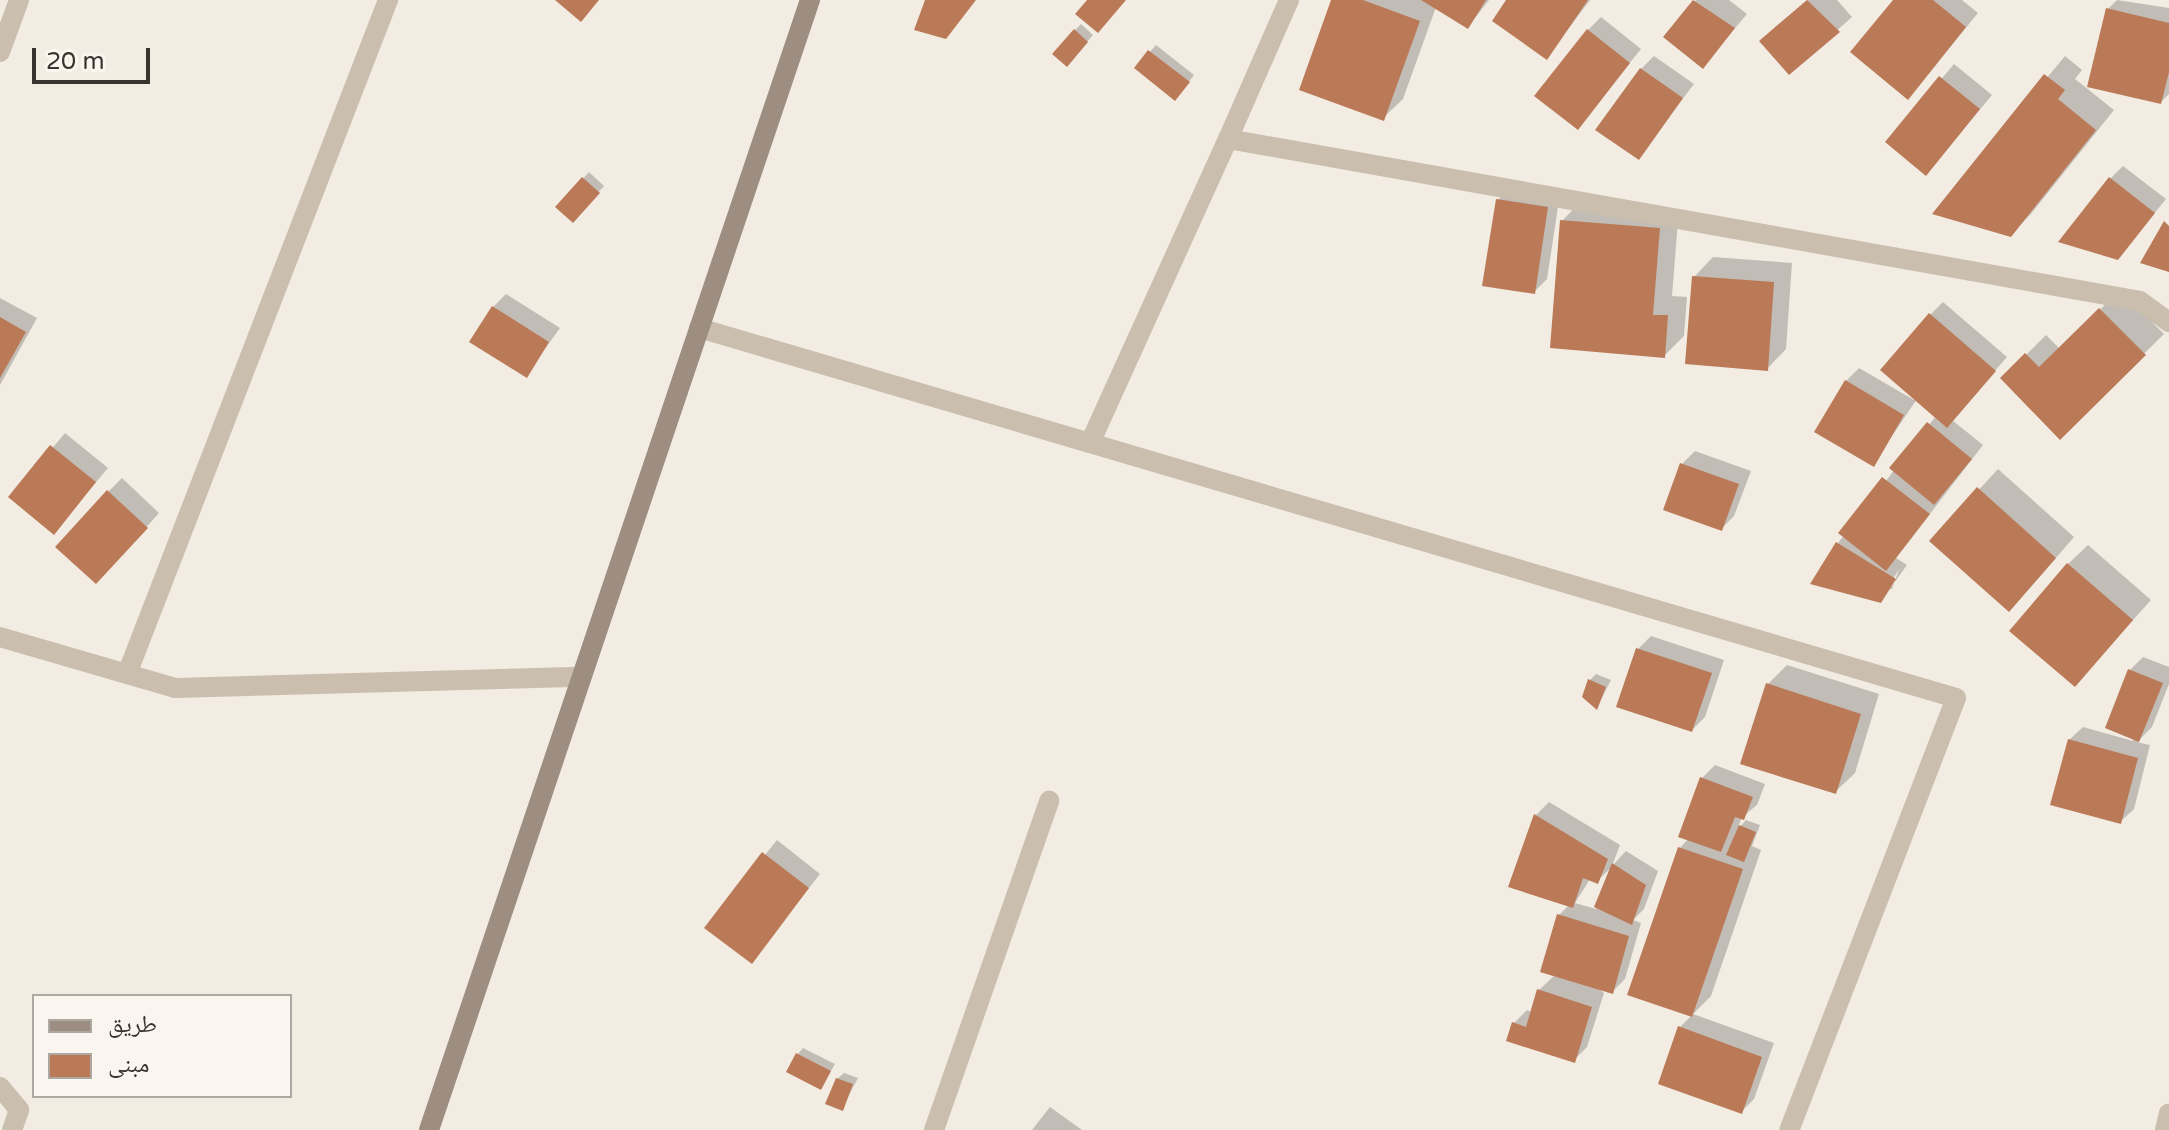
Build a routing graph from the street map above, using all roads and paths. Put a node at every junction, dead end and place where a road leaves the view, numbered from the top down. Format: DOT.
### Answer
graph roads {
  1 [pos="19,0"];
  2 [pos="388,0"];
  3 [pos="810,0"];
  4 [pos="1289,0"];
  5 [pos="0,52"];
  6 [pos="1228,139"];
  7 [pos="2169,322"];
  8 [pos="699,328"];
  9 [pos="1090,443"];
  10 [pos="0,637"];
  11 [pos="127,674"];
  12 [pos="581,677"];
  13 [pos="1049,801"];
  14 [pos="0,1087"];
  15 [pos="2169,1113"];
  16 [pos="12,1130"];
  17 [pos="429,1130"];
  18 [pos="934,1130"];
  19 [pos="1789,1130"];
  20 [pos="2165,1130"];
  1 -- 5 [label="street"];
  2 -- 11 [label="street"];
  3 -- 8 [label="street"];
  4 -- 6 [label="street"];
  6 -- 7 [label="street"];
  6 -- 9 [label="street"];
  8 -- 9 [label="street"];
  8 -- 12 [label="street"];
  9 -- 19 [label="street"];
  10 -- 11 [label="street"];
  11 -- 12 [label="street"];
  12 -- 17 [label="street"];
  13 -- 18 [label="street"];
  14 -- 16 [label="street"];
  15 -- 20 [label="street"];
}
